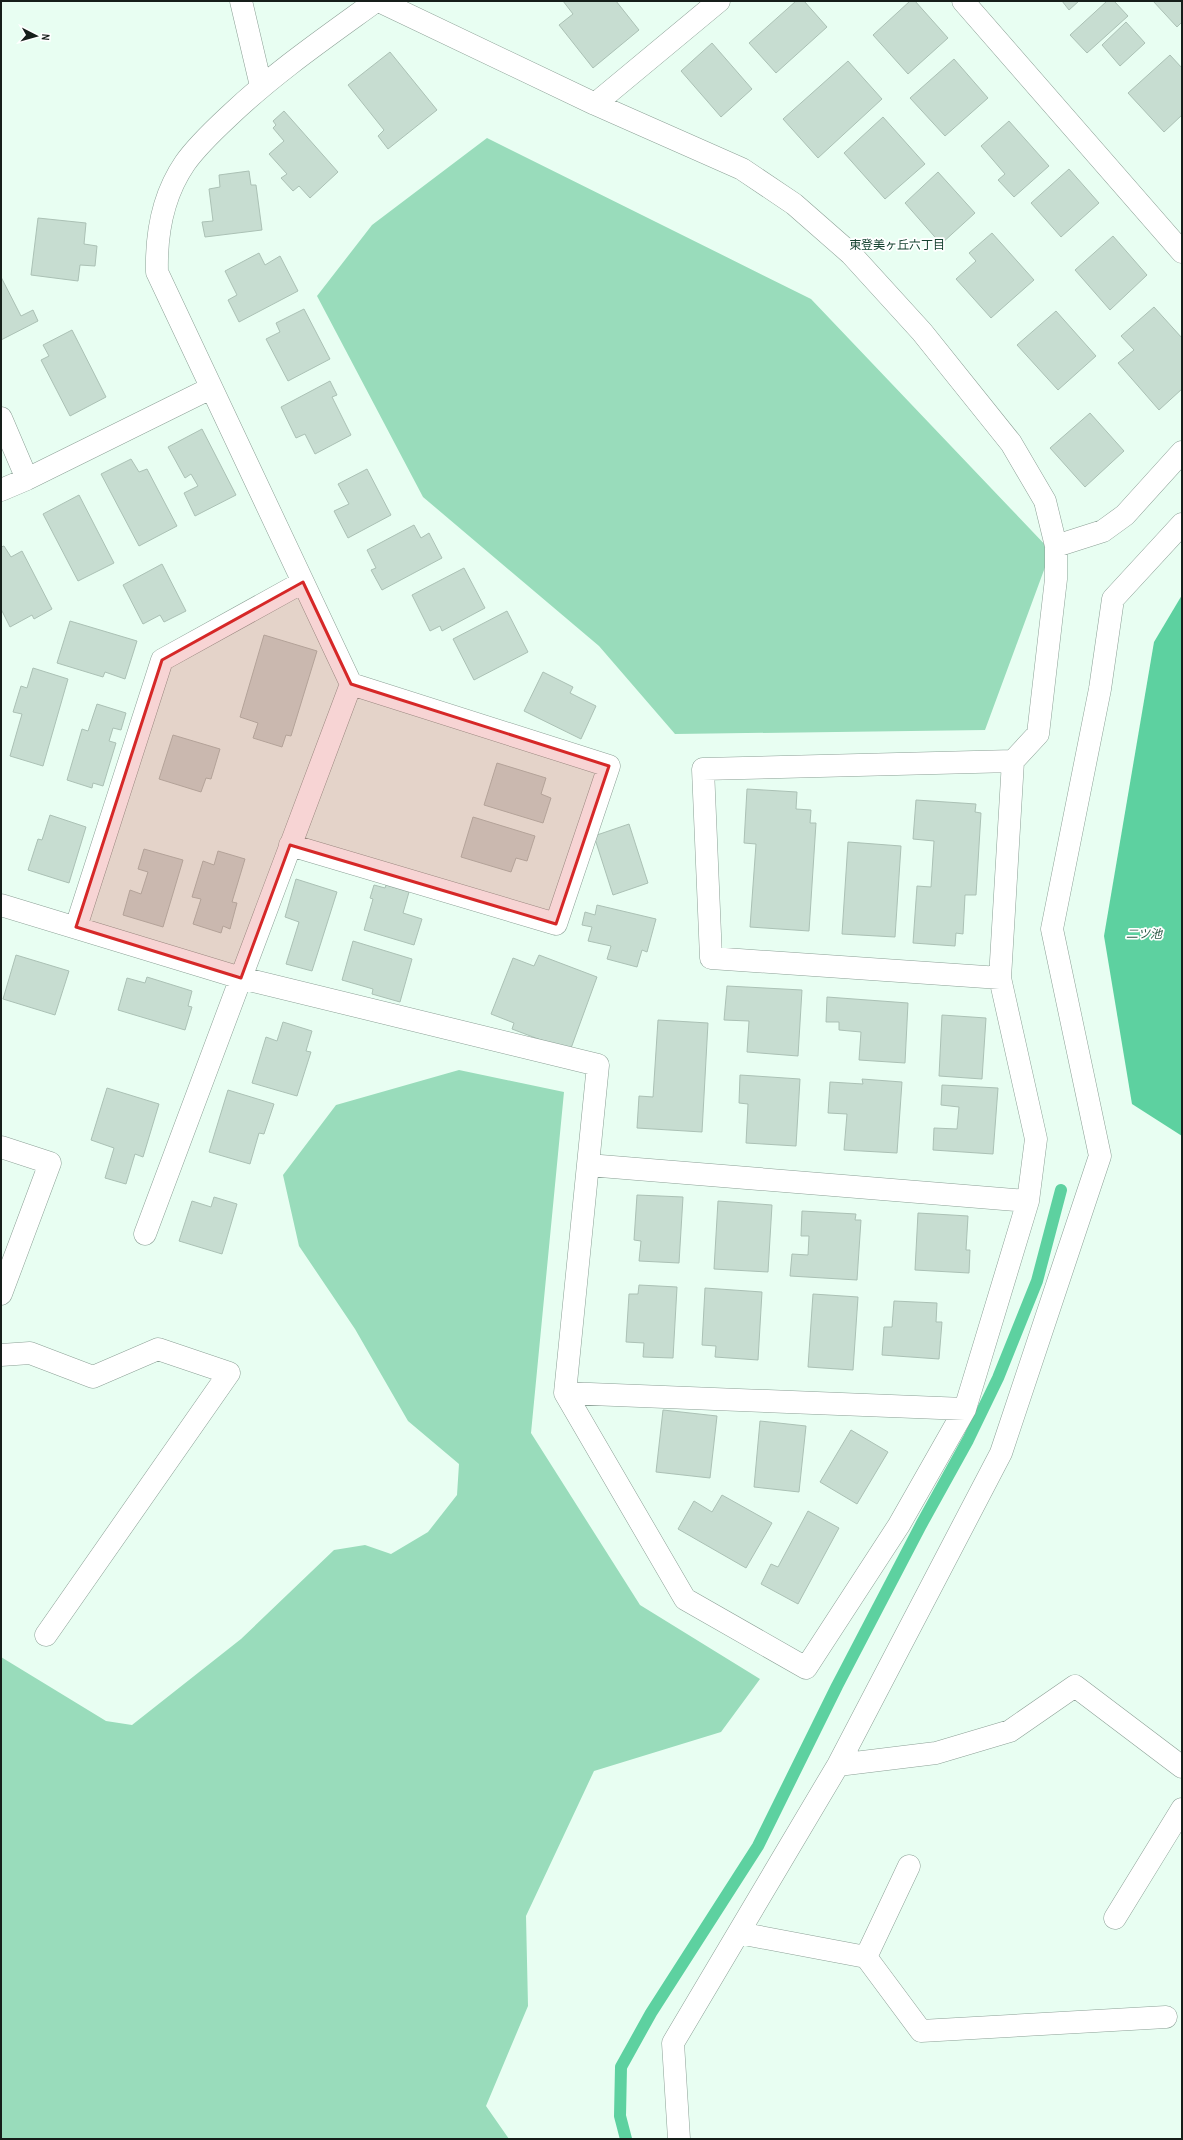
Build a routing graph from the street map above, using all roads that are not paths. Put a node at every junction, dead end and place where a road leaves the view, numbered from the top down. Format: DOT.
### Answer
graph roads {
  1 [pos="241,1"];
  2 [pos="376,1"];
  3 [pos="379,1"];
  4 [pos="719,1"];
  5 [pos="963,1"];
  6 [pos="261,86"];
  7 [pos="595,104"];
  8 [pos="1182,252"];
  9 [pos="211,388"];
  10 [pos="1,418"];
  11 [pos="1182,452"];
  12 [pos="27,479"];
  13 [pos="1,490"];
  14 [pos="1182,524"];
  15 [pos="1056,546"];
  16 [pos="303,582"];
  17 [pos="351,684"];
  18 [pos="1013,762"];
  19 [pos="290,846"];
  20 [pos="1,905"];
  21 [pos="76,927"];
  22 [pos="241,978"];
  23 [pos="1000,978"];
  24 [pos="1,1147"];
  25 [pos="588,1165"];
  26 [pos="1028,1201"];
  27 [pos="145,1234"];
  28 [pos="1,1294"];
  29 [pos="1,1355"];
  30 [pos="565,1393"];
  31 [pos="964,1409"];
  32 [pos="46,1635"];
  33 [pos="838,1765"];
  34 [pos="1182,1767"];
  35 [pos="1182,1809"];
  36 [pos="909,1866"];
  37 [pos="1115,1918"];
  38 [pos="739,1933"];
  39 [pos="866,1957"];
  40 [pos="1166,2017"];
  41 [pos="679,2139"];
  1 -- 6 [label="street"];
  2 -- 6 [label="street"];
  3 -- 7 [label="street"];
  4 -- 7 [label="street"];
  5 -- 8 [label="street"];
  6 -- 9 [label="street"];
  7 -- 15 [label="street"];
  9 -- 12 [label="street"];
  9 -- 16 [label="street"];
  10 -- 12 [label="street"];
  11 -- 15 [label="street"];
  12 -- 13 [label="street"];
  14 -- 33 [label="street"];
  15 -- 18 [label="street"];
  16 -- 17 [label="street"];
  16 -- 21 [label="street"];
  17 -- 19 [label="street"];
  17 -- 19 [label="street"];
  18 -- 23 [label="street"];
  18 -- 23 [label="street"];
  19 -- 22 [label="street"];
  20 -- 21 [label="street"];
  21 -- 22 [label="street"];
  22 -- 25 [label="street"];
  22 -- 27 [label="street"];
  23 -- 26 [label="street"];
  24 -- 28 [label="street"];
  25 -- 26 [label="street"];
  25 -- 30 [label="street"];
  26 -- 31 [label="street"];
  29 -- 32 [label="street"];
  30 -- 31 [label="street"];
  30 -- 31 [label="street"];
  33 -- 34 [label="street"];
  33 -- 38 [label="street"];
  35 -- 37 [label="street"];
  36 -- 39 [label="street"];
  38 -- 39 [label="street"];
  38 -- 41 [label="street"];
  39 -- 40 [label="street"];
}
